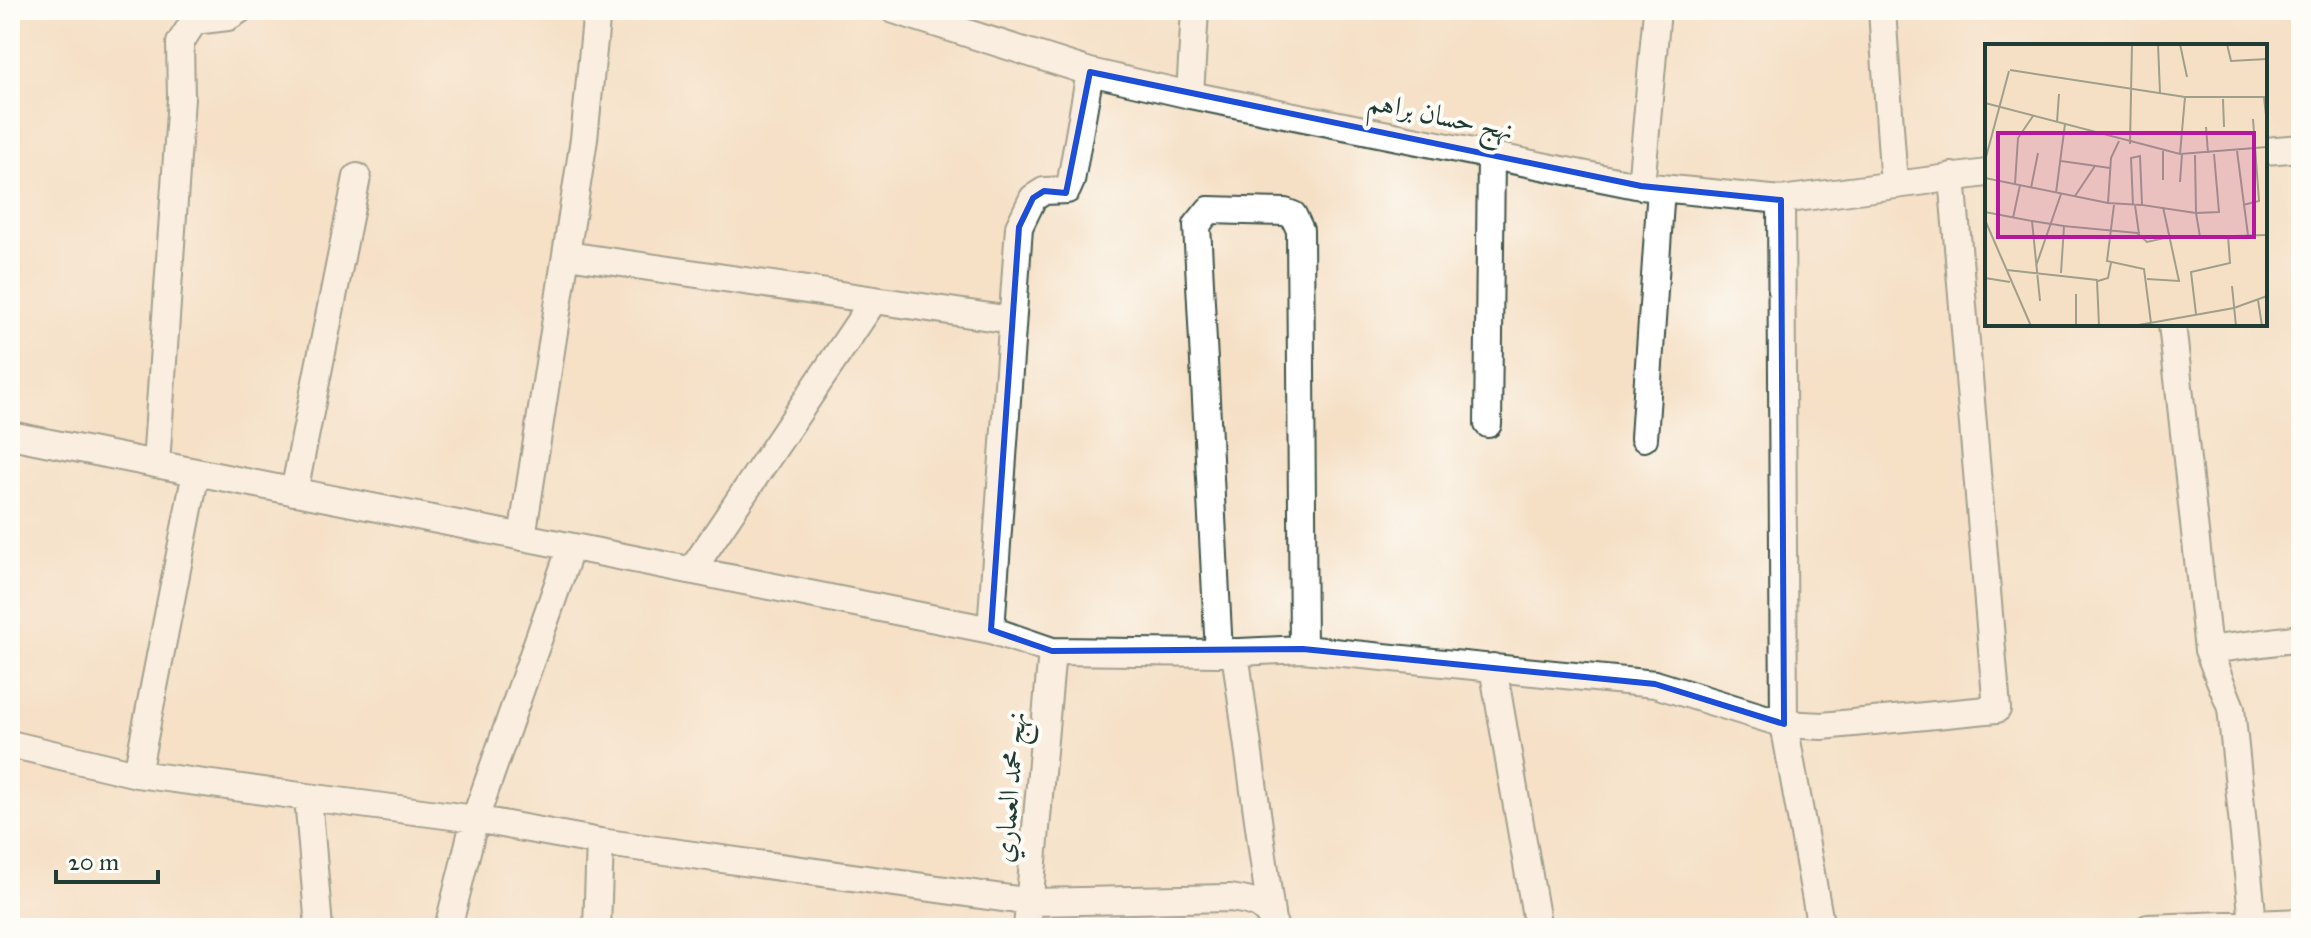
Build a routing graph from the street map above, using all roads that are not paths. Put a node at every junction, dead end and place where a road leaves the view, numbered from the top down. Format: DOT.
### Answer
graph roads {
  1 [pos="239,10"];
  2 [pos="597,10"];
  3 [pos="894,10"];
  4 [pos="1195,10"];
  5 [pos="1657,10"];
  6 [pos="1882,10"];
  7 [pos="1090,72"];
  8 [pos="1190,95"];
  9 [pos="2301,148"];
  10 [pos="2267,151"];
  11 [pos="1491,158"];
  12 [pos="1985,173"];
  13 [pos="1952,176"];
  14 [pos="357,177"];
  15 [pos="1894,185"];
  16 [pos="1651,187"];
  17 [pos="1781,200"];
  18 [pos="567,255"];
  19 [pos="874,300"];
  20 [pos="1011,320"];
  21 [pos="2172,326"];
  22 [pos="1488,424"];
  23 [pos="10,435"];
  24 [pos="1644,438"];
  25 [pos="156,464"];
  26 [pos="196,472"];
  27 [pos="294,492"];
  28 [pos="522,537"];
  29 [pos="571,547"];
  30 [pos="692,570"];
  31 [pos="991,630"];
  32 [pos="2301,638"];
  33 [pos="1303,649"];
  34 [pos="2208,650"];
  35 [pos="1052,651"];
  36 [pos="1227,653"];
  37 [pos="1493,667"];
  38 [pos="1784,724"];
  39 [pos="10,744"];
  40 [pos="137,774"];
  41 [pos="308,797"];
  42 [pos="475,819"];
  43 [pos="600,842"];
  44 [pos="1029,915"];
  45 [pos="1273,921"];
  46 [pos="2301,922"];
  47 [pos="2253,923"];
  48 [pos="319,928"];
  49 [pos="448,928"];
  50 [pos="597,928"];
  51 [pos="1538,928"];
  52 [pos="1821,928"];
  53 [pos="2148,928"];
  1 -- 25 [label="street"];
  2 -- 18 [label="street"];
  3 -- 7 [label="street, نهج حسان براهم"];
  4 -- 8 [label="street"];
  5 -- 16 [label="street"];
  6 -- 15 [label="street"];
  7 -- 8 [label="street, نهج حسان براهم"];
  7 -- 20 [label="street"];
  8 -- 11 [label="street, نهج حسان براهم"];
  9 -- 10 [label="street"];
  11 -- 16 [label="street, نهج حسان براهم"];
  11 -- 22 [label="street"];
  12 -- 13 [label="street, نهج حسان براهم"];
  13 -- 15 [label="street, نهج حسان براهم"];
  13 -- 38 [label="street"];
  14 -- 27 [label="street"];
  15 -- 17 [label="street, نهج حسان براهم"];
  16 -- 17 [label="street, نهج حسان براهم"];
  16 -- 24 [label="street"];
  17 -- 38 [label="street"];
  18 -- 19 [label="street"];
  18 -- 28 [label="street"];
  19 -- 20 [label="street"];
  19 -- 30 [label="street"];
  20 -- 31 [label="street"];
  21 -- 34 [label="street"];
  23 -- 25 [label="street"];
  25 -- 26 [label="street"];
  26 -- 27 [label="street"];
  26 -- 40 [label="street"];
  27 -- 28 [label="street"];
  28 -- 29 [label="street"];
  29 -- 30 [label="street"];
  29 -- 42 [label="street"];
  30 -- 31 [label="street"];
  31 -- 35 [label="street"];
  32 -- 34 [label="street"];
  33 -- 36 [label="street"];
  33 -- 36 [label="street"];
  33 -- 37 [label="street"];
  34 -- 47 [label="street"];
  35 -- 36 [label="street"];
  35 -- 44 [label="street, نهج محمد العماري"];
  36 -- 45 [label="street"];
  37 -- 38 [label="street"];
  37 -- 51 [label="street"];
  38 -- 52 [label="street"];
  39 -- 40 [label="street"];
  40 -- 41 [label="street"];
  41 -- 42 [label="street"];
  41 -- 48 [label="street"];
  42 -- 43 [label="street"];
  42 -- 49 [label="street"];
  43 -- 44 [label="street"];
  43 -- 50 [label="street"];
  44 -- 45 [label="street"];
  46 -- 47 [label="street"];
  47 -- 53 [label="street"];
}
